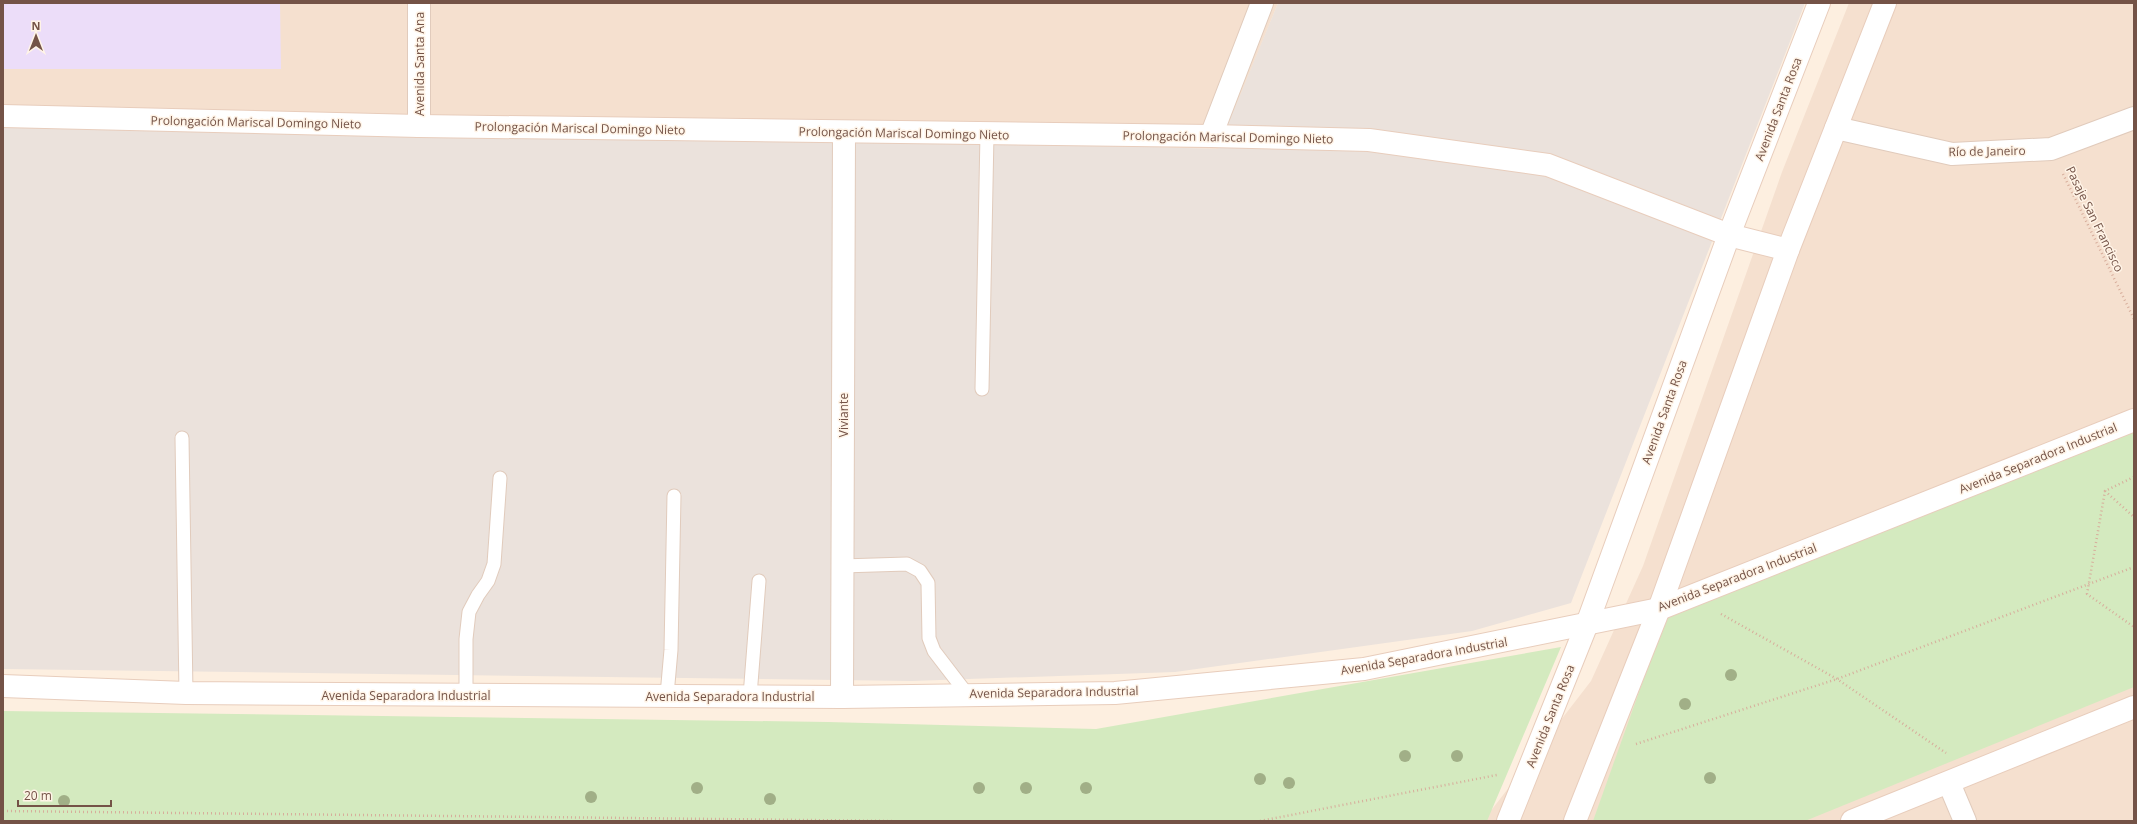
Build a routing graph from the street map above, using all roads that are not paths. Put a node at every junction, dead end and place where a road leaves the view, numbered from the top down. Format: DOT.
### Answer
graph roads {
  1 [pos="419,3"];
  2 [pos="1262,3"];
  3 [pos="1819,3"];
  4 [pos="1885,3"];
  5 [pos="3,116"];
  6 [pos="2134,118"];
  7 [pos="419,126"];
  8 [pos="1836,128"];
  9 [pos="844,133"];
  10 [pos="987,134"];
  11 [pos="1212,136"];
  12 [pos="1729,235"];
  13 [pos="1788,250"];
  14 [pos="982,389"];
  15 [pos="2134,420"];
  16 [pos="182,438"];
  17 [pos="500,478"];
  18 [pos="674,496"];
  19 [pos="842,566"];
  20 [pos="759,581"];
  21 [pos="1659,609"];
  22 [pos="1587,624"];
  23 [pos="3,686"];
  24 [pos="186,693"];
  25 [pos="967,694"];
  26 [pos="668,695"];
  27 [pos="466,696"];
  28 [pos="750,696"];
  29 [pos="842,697"];
  30 [pos="2134,707"];
  31 [pos="1949,783"];
  32 [pos="1508,821"];
  33 [pos="1575,821"];
  34 [pos="1852,821"];
  35 [pos="1965,821"];
  1 -- 7 [label="main road, Avenida Santa Ana"];
  2 -- 11 [label="main road"];
  3 -- 12 [label="main road, Avenida Santa Rosa"];
  4 -- 8 [label="main road"];
  5 -- 7 [label="main road, Prolongación Mariscal Domingo Nieto"];
  6 -- 8 [label="main road, Río de Janeiro"];
  7 -- 9 [label="main road, Prolongación Mariscal Domingo Nieto"];
  8 -- 13 [label="main road"];
  9 -- 10 [label="main road, Prolongación Mariscal Domingo Nieto"];
  9 -- 19 [label="main road, Viviante"];
  10 -- 11 [label="main road, Prolongación Mariscal Domingo Nieto"];
  10 -- 14 [label="lane"];
  11 -- 12 [label="main road, Prolongación Mariscal Domingo Nieto"];
  12 -- 13 [label="main road, Prolongación Mariscal Domingo Nieto"];
  12 -- 22 [label="main road, Avenida Santa Rosa"];
  13 -- 21 [label="main road"];
  15 -- 21 [label="main road, Avenida Separadora Industrial"];
  16 -- 24 [label="lane"];
  17 -- 27 [label="lane"];
  18 -- 26 [label="lane"];
  19 -- 25 [label="lane"];
  19 -- 29 [label="main road, Viviante"];
  20 -- 28 [label="lane"];
  21 -- 22 [label="main road, Avenida Separadora Industrial"];
  21 -- 33 [label="main road"];
  22 -- 25 [label="main road, Avenida Separadora Industrial"];
  22 -- 32 [label="main road, Avenida Santa Rosa"];
  23 -- 24 [label="main road, Avenida Separadora Industrial"];
  24 -- 27 [label="main road, Avenida Separadora Industrial"];
  25 -- 29 [label="main road, Avenida Separadora Industrial"];
  26 -- 27 [label="main road, Avenida Separadora Industrial"];
  26 -- 28 [label="main road, Avenida Separadora Industrial"];
  28 -- 29 [label="main road, Avenida Separadora Industrial"];
  30 -- 31 [label="main road"];
  31 -- 34 [label="main road"];
  31 -- 35 [label="main road"];
}
